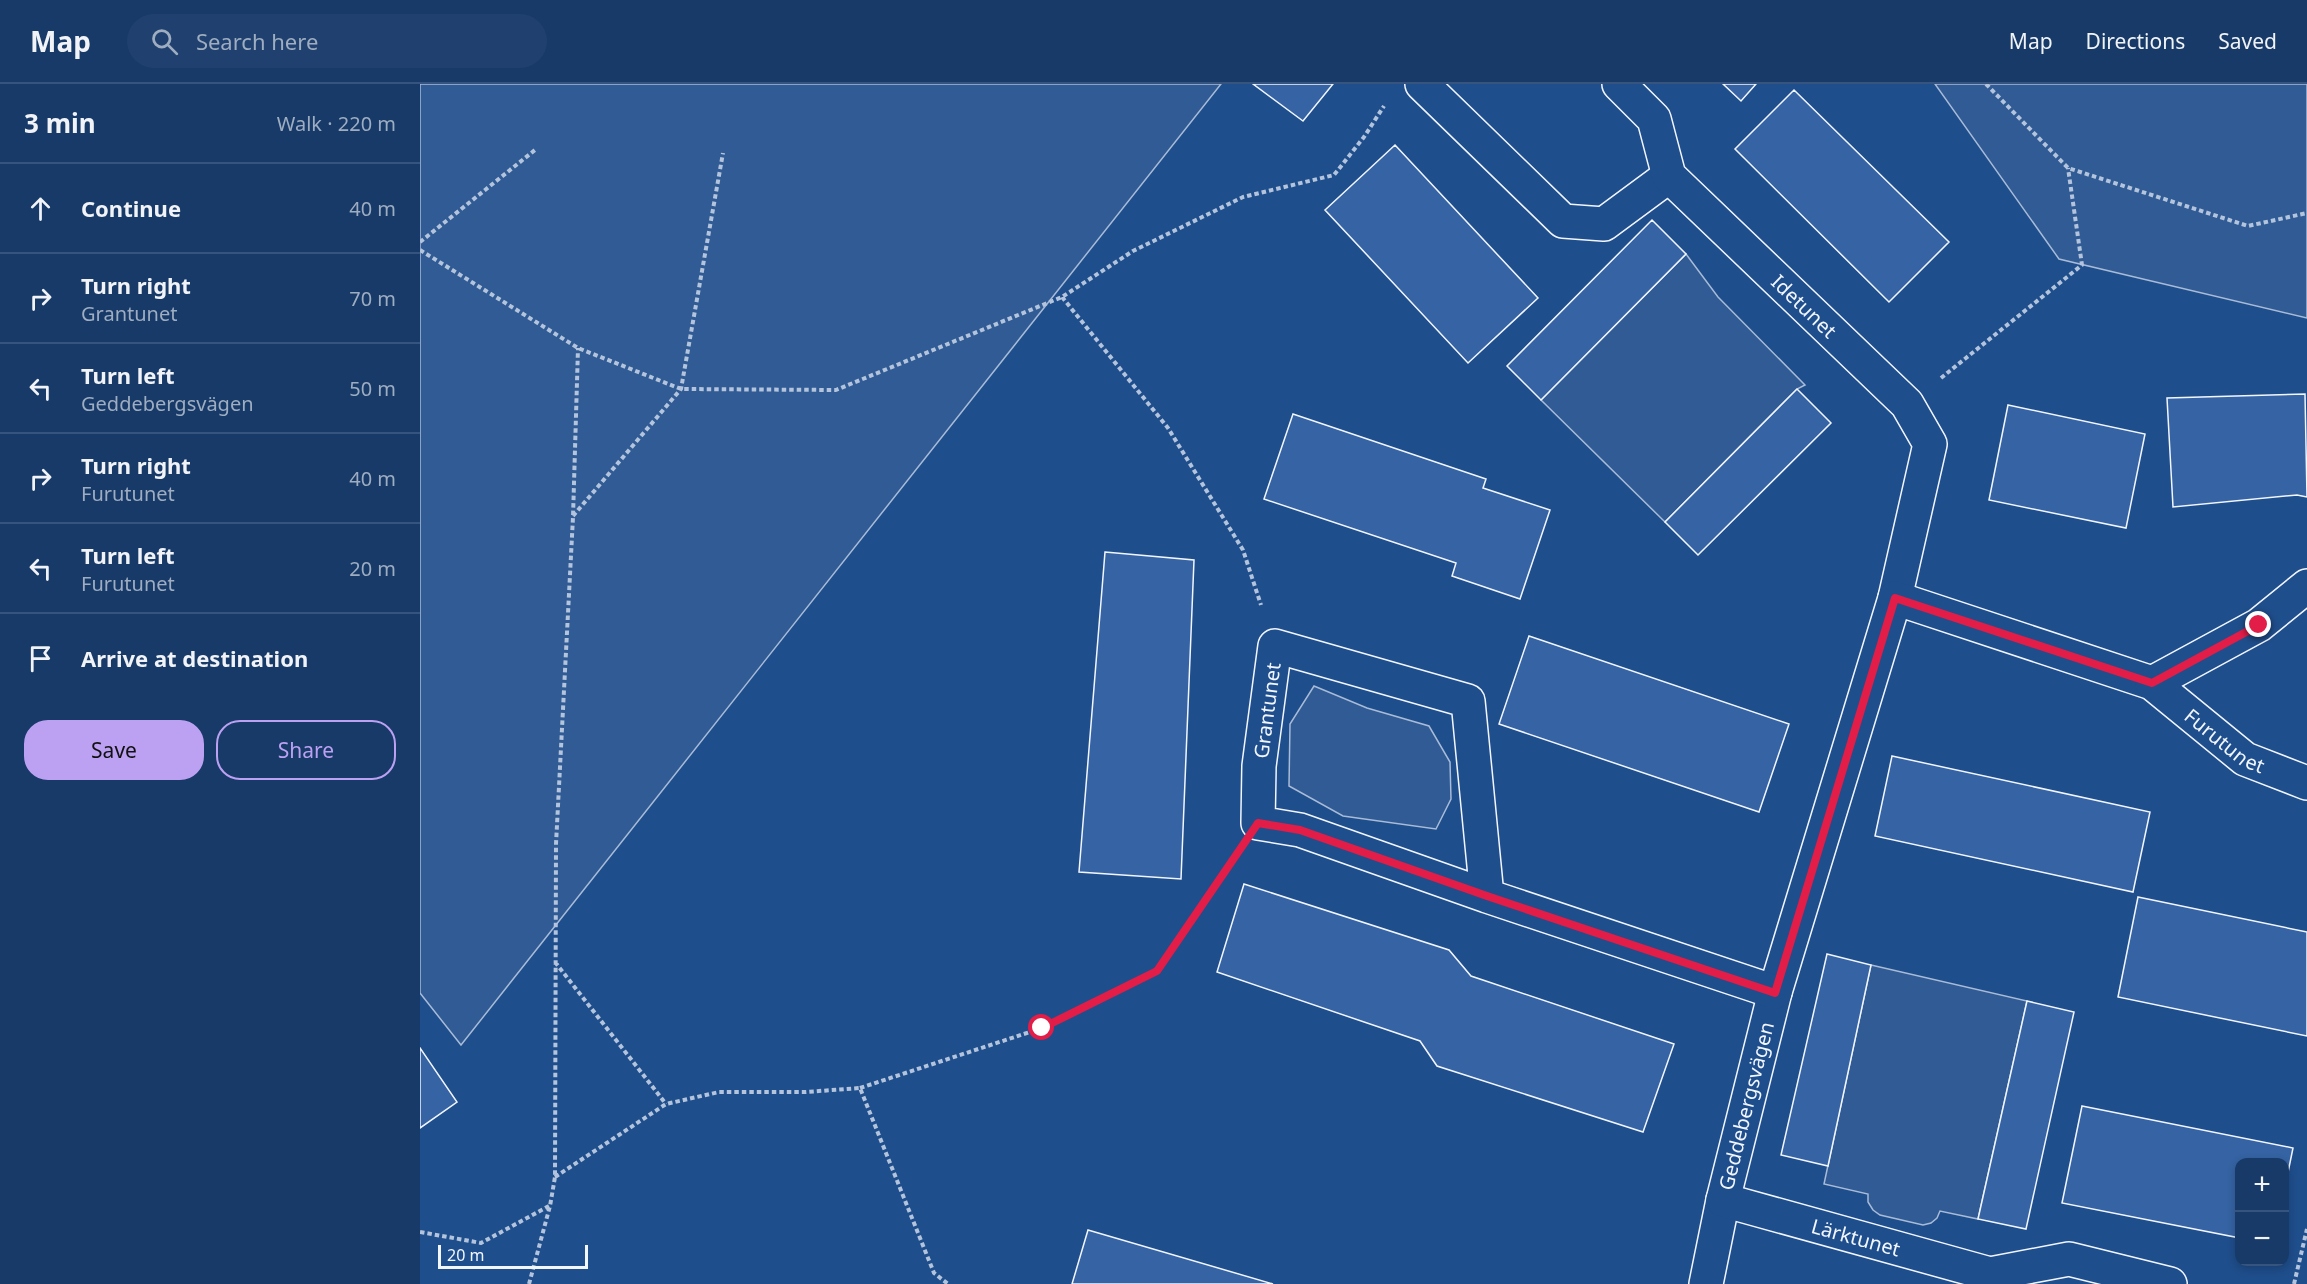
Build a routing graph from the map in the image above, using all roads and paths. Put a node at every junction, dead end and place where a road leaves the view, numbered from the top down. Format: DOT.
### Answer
graph roads {
  1 [pos="1422,84"];
  2 [pos="1619,84"];
  3 [pos="1986,84"];
  4 [pos="1386,102"];
  5 [pos="535,150"];
  6 [pos="723,153"];
  7 [pos="2068,168"];
  8 [pos="1669,176"];
  9 [pos="2307,213"];
  10 [pos="420,242"];
  11 [pos="420,250"];
  12 [pos="1062,297"];
  13 [pos="578,348"];
  14 [pos="681,389"];
  15 [pos="1907,404"];
  16 [pos="1930,444"];
  17 [pos="573,517"];
  18 [pos="2307,586"];
  19 [pos="1895,598"];
  20 [pos="1275,646"];
  21 [pos="2152,683"];
  22 [pos="2307,783"];
  23 [pos="1258,823"];
  24 [pos="1487,896"];
  25 [pos="555,961"];
  26 [pos="1775,993"];
  27 [pos="860,1088"];
  28 [pos="666,1104"];
  29 [pos="555,1177"];
  30 [pos="1723,1200"];
  31 [pos="550,1206"];
  32 [pos="2307,1229"];
  33 [pos="420,1232"];
  34 [pos="1989,1279"];
  35 [pos="529,1284"];
  36 [pos="948,1284"];
  37 [pos="1706,1284"];
  38 [pos="2170,1284"];
  39 [pos="2294,1284"];
  1 -- 8 [label="street"];
  2 -- 8 [label="street"];
  3 -- 7 [label="path"];
  4 -- 12 [label="path"];
  5 -- 10 [label="path"];
  6 -- 14 [label="path"];
  7 -- 9 [label="path"];
  7 -- 15 [label="path"];
  8 -- 15 [label="street, Idetunet"];
  11 -- 13 [label="path"];
  12 -- 14 [label="path"];
  12 -- 20 [label="path"];
  13 -- 14 [label="path"];
  13 -- 17 [label="path"];
  14 -- 17 [label="path"];
  15 -- 16 [label="street, Idetunet"];
  16 -- 19 [label="street, Geddebergsvägen"];
  17 -- 25 [label="path"];
  18 -- 21 [label="street"];
  19 -- 21 [label="street, Furutunet"];
  19 -- 26 [label="street, Geddebergsvägen"];
  20 -- 23 [label="street, Grantunet"];
  20 -- 24 [label="street, Grantunet"];
  21 -- 22 [label="street, Furutunet"];
  23 -- 24 [label="street"];
  23 -- 27 [label="path"];
  24 -- 26 [label="street"];
  25 -- 28 [label="path"];
  25 -- 29 [label="path"];
  26 -- 30 [label="street, Geddebergsvägen"];
  27 -- 28 [label="path"];
  27 -- 36 [label="path"];
  28 -- 29 [label="path"];
  29 -- 31 [label="path"];
  30 -- 34 [label="street, Lärktunet"];
  30 -- 37 [label="street, Geddebergsvägen"];
  31 -- 33 [label="path"];
  31 -- 35 [label="path"];
  32 -- 39 [label="path"];
  34 -- 38 [label="street, Lärktunet"];
}
